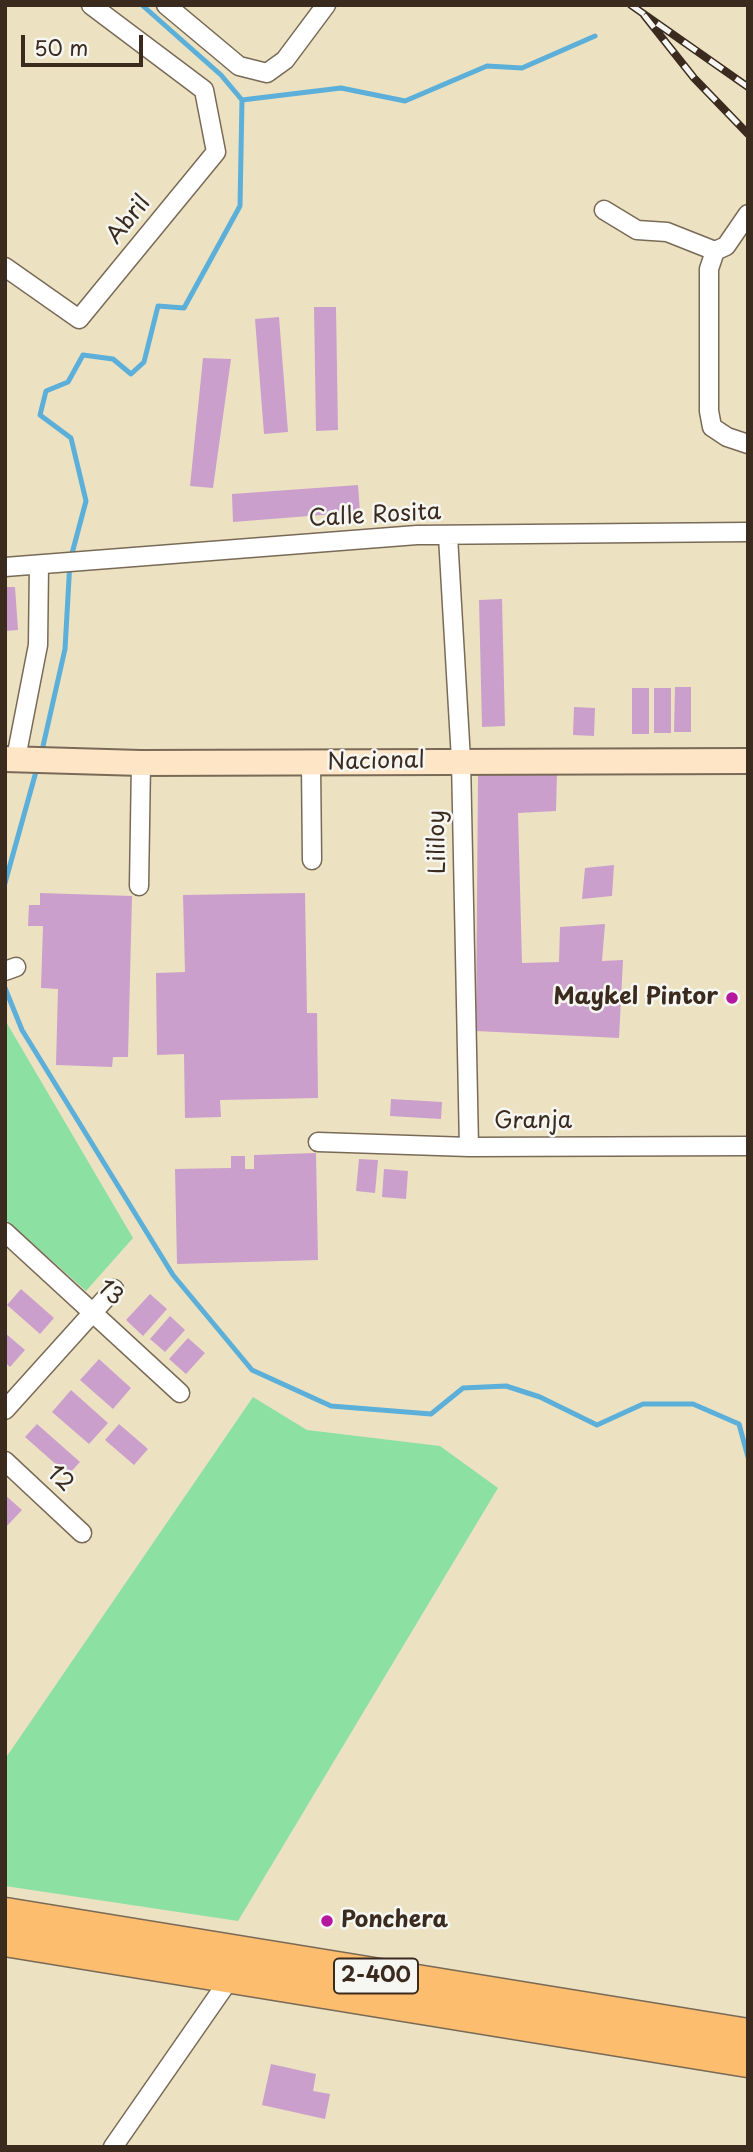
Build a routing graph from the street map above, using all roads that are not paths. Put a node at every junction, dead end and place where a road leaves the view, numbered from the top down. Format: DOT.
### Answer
graph roads {
  1 [pos="91,5"];
  2 [pos="166,5"];
  3 [pos="326,5"];
  4 [pos="604,210"];
  5 [pos="748,215"];
  6 [pos="715,251"];
  7 [pos="5,267"];
  8 [pos="748,443"];
  9 [pos="748,532"];
  10 [pos="448,536"];
  11 [pos="39,565"];
  12 [pos="5,567"];
  13 [pos="17,759"];
  14 [pos="461,760"];
  15 [pos="748,761"];
  16 [pos="141,763"];
  17 [pos="311,764"];
  18 [pos="312,860"];
  19 [pos="139,886"];
  20 [pos="318,1142"];
  21 [pos="748,1146"];
  22 [pos="469,1147"];
  23 [pos="5,1232"];
  24 [pos="114,1289"];
  25 [pos="94,1311"];
  26 [pos="180,1393"];
  27 [pos="5,1410"];
  28 [pos="5,1461"];
  29 [pos="82,1533"];
  30 [pos="5,1914"];
  31 [pos="5,1940"];
  32 [pos="231,1977"];
  33 [pos="748,2035"];
  34 [pos="748,2061"];
  35 [pos="113,2147"];
  1 -- 7 [label="street, Abril"];
  2 -- 3 [label="street"];
  4 -- 6 [label="street"];
  5 -- 6 [label="street"];
  6 -- 8 [label="street"];
  9 -- 10 [label="street, Calle Rosita"];
  10 -- 11 [label="street, Calle Rosita"];
  10 -- 14 [label="street, Lililoy"];
  11 -- 12 [label="street, Calle Rosita"];
  11 -- 13 [label="street"];
  13 -- 16 [label="street, Nacional"];
  14 -- 15 [label="street, Nacional"];
  14 -- 17 [label="street, Nacional"];
  14 -- 22 [label="street, Lililoy"];
  16 -- 17 [label="street, Nacional"];
  16 -- 19 [label="street"];
  17 -- 18 [label="street"];
  20 -- 22 [label="street, Granja"];
  21 -- 22 [label="street, Granja"];
  23 -- 25 [label="street, 13"];
  24 -- 25 [label="street"];
  25 -- 26 [label="street, 13"];
  25 -- 27 [label="street"];
  28 -- 29 [label="street, 12"];
  30 -- 33 [label="highway, 2-400"];
  31 -- 32 [label="highway, 2-400"];
  32 -- 34 [label="highway, 2-400"];
  32 -- 35 [label="street"];
}
